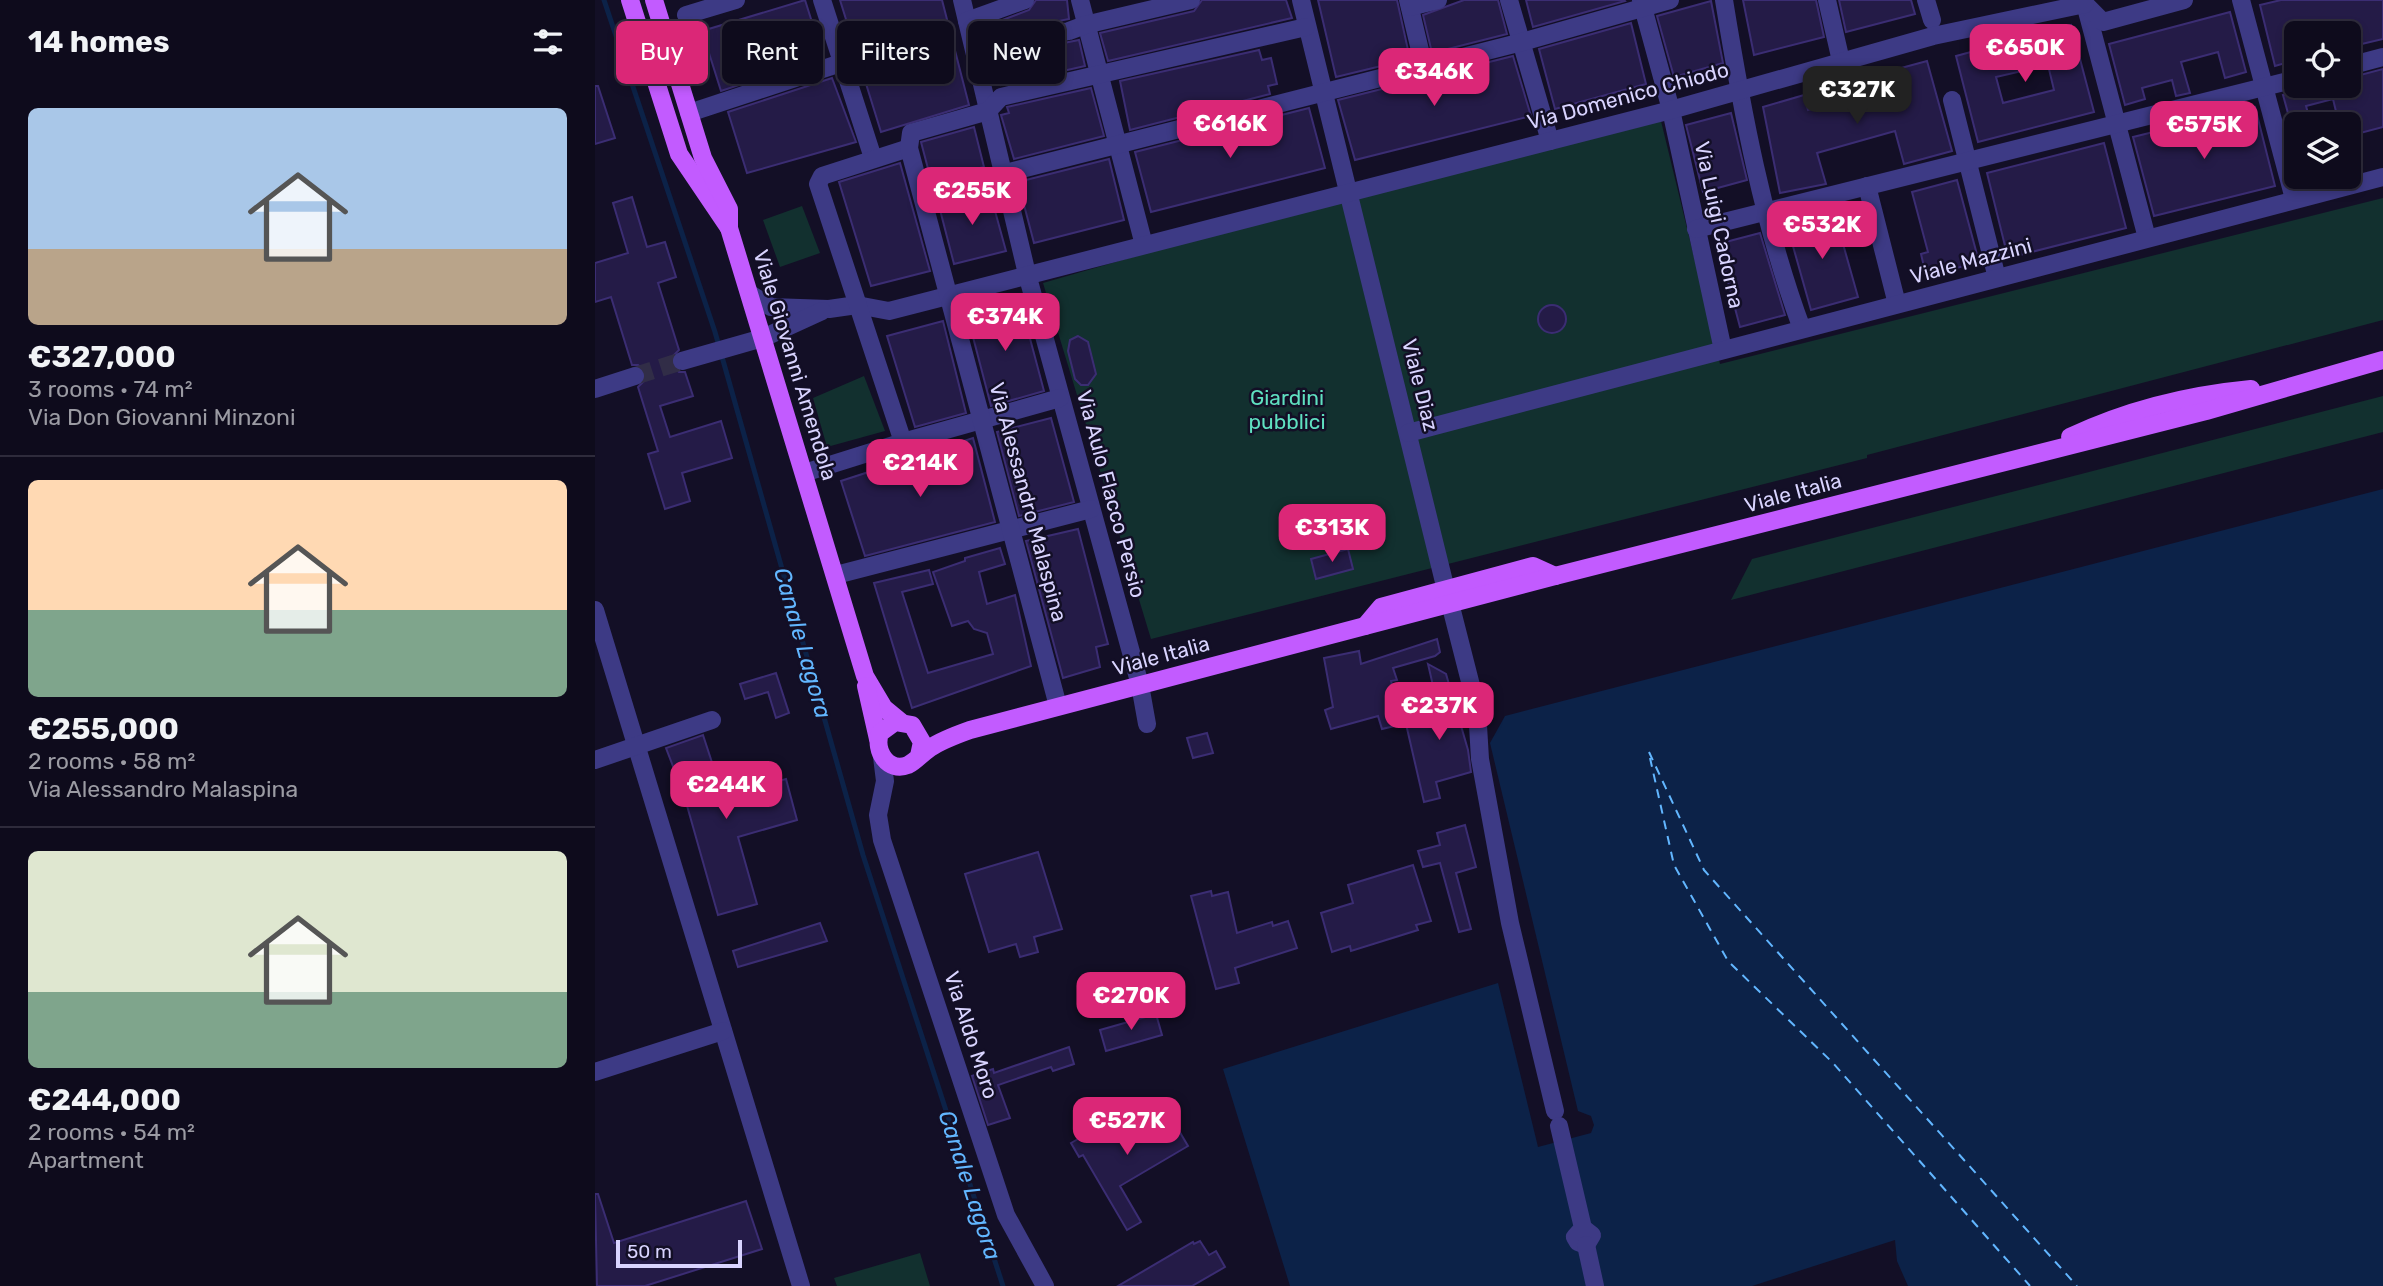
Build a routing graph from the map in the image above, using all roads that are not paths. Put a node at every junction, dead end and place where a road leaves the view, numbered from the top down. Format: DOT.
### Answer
graph roads {
  1 [pos="630,0"];
  2 [pos="654,0"];
  3 [pos="736,0"];
  4 [pos="822,0"];
  5 [pos="962,0"];
  6 [pos="1025,0"];
  7 [pos="1080,0"];
  8 [pos="1191,0"];
  9 [pos="1301,0"];
  10 [pos="1438,0"];
  11 [pos="1509,0"];
  12 [pos="1670,0"];
  13 [pos="1724,0"];
  14 [pos="1827,0"];
  15 [pos="1926,0"];
  16 [pos="2184,0"];
  17 [pos="2241,0"];
  18 [pos="2085,1"];
  19 [pos="1409,4"];
  20 [pos="1642,4"];
  21 [pos="985,7"];
  22 [pos="1932,20"];
  23 [pos="660,21"];
  24 [pos="688,21"];
  25 [pos="967,21"];
  26 [pos="968,24"];
  27 [pos="1085,24"];
  28 [pos="1306,27"];
  29 [pos="1065,33"];
  30 [pos="1522,42"];
  31 [pos="837,50"];
  32 [pos="2383,57"];
  33 [pos="1841,61"];
  34 [pos="2361,63"];
  35 [pos="837,64"];
  36 [pos="1424,67"];
  37 [pos="1097,73"];
  38 [pos="2284,82"];
  39 [pos="680,84"];
  40 [pos="848,84"];
  41 [pos="982,84"];
  42 [pos="2264,86"];
  43 [pos="1738,90"];
  44 [pos="1323,92"];
  45 [pos="1952,100"];
  46 [pos="1671,110"];
  47 [pos="988,111"];
  48 [pos="689,113"];
  49 [pos="2117,124"];
  50 [pos="1550,141"];
  51 [pos="1118,146"];
  52 [pos="909,148"];
  53 [pos="873,158"];
  54 [pos="1969,160"];
  55 [pos="1003,174"];
  56 [pos="2383,177"];
  57 [pos="1867,186"];
  58 [pos="1349,192"];
  59 [pos="923,194"];
  60 [pos="2294,199"];
  61 [pos="1766,211"];
  62 [pos="729,228"];
  63 [pos="1696,229"];
  64 [pos="2147,238"];
  65 [pos="1144,245"];
  66 [pos="1027,274"];
  67 [pos="1997,278"];
  68 [pos="750,294"];
  69 [pos="950,295"];
  70 [pos="1897,304"];
  71 [pos="857,305"];
  72 [pos="829,309"];
  73 [pos="1803,329"];
  74 [pos="763,338"];
  75 [pos="1721,342"];
  76 [pos="689,359"];
  77 [pos="2383,360"];
  78 [pos="635,376"];
  79 [pos="595,389"];
  80 [pos="1061,398"];
  81 [pos="983,420"];
  82 [pos="1408,433"];
  83 [pos="903,442"];
  84 [pos="804,473"];
  85 [pos="1091,509"];
  86 [pos="1012,527"];
  87 [pos="836,575"];
  88 [pos="1448,596"];
  89 [pos="595,610"];
  90 [pos="865,676"];
  91 [pos="1140,685"];
  92 [pos="1058,706"];
  93 [pos="712,720"];
  94 [pos="1147,724"];
  95 [pos="909,725"];
  96 [pos="970,730"];
  97 [pos="878,739"];
  98 [pos="636,746"];
  99 [pos="882,757"];
  100 [pos="595,760"];
  101 [pos="913,760"];
  102 [pos="883,792"];
  103 [pos="723,1031"];
  104 [pos="595,1072"];
  105 [pos="801,1286"];
  106 [pos="1045,1286"];
  107 [pos="1595,1286"];
  1 -- 62 [label="main road, Viale Giovanni Amendola"];
  2 -- 23 [label="main road, Viale Giovanni Amendola"];
  3 -- 24 [label="street"];
  4 -- 31 [label="street"];
  5 -- 25 [label="street, Via Aulo Flacco Persio"];
  6 -- 21 [label="street"];
  7 -- 27 [label="street"];
  8 -- 27 [label="street"];
  9 -- 28 [label="street, Viale Diaz"];
  10 -- 19 [label="street"];
  11 -- 30 [label="street"];
  12 -- 20 [label="street"];
  13 -- 43 [label="street"];
  14 -- 33 [label="street"];
  15 -- 22 [label="street"];
  16 -- 18 [label="street"];
  17 -- 42 [label="street"];
  18 -- 33 [label="street, Via Domenico Chiodo"];
  18 -- 49 [label="street"];
  19 -- 36 [label="street"];
  20 -- 30 [label="street"];
  20 -- 46 [label="street, Via Luigi Cadorna"];
  21 -- 25 [label="street"];
  25 -- 26 [label="street, Via Aulo Flacco Persio"];
  27 -- 29 [label="street"];
  27 -- 37 [label="street"];
  28 -- 37 [label="street"];
  28 -- 44 [label="street, Viale Diaz"];
  30 -- 36 [label="street"];
  30 -- 50 [label="street"];
  32 -- 34 [label="street"];
  33 -- 43 [label="street, Via Domenico Chiodo"];
  35 -- 48 [label="street"];
  36 -- 44 [label="street"];
  37 -- 47 [label="street"];
  37 -- 51 [label="street"];
  38 -- 42 [label="street"];
  39 -- 48 [label="main road, Viale Giovanni Amendola"];
  40 -- 53 [label="street"];
  41 -- 47 [label="street, Via Aulo Flacco Persio"];
  42 -- 49 [label="street"];
  42 -- 60 [label="street"];
  43 -- 46 [label="street, Via Domenico Chiodo"];
  43 -- 61 [label="street"];
  44 -- 51 [label="street"];
  44 -- 58 [label="street, Viale Diaz"];
  45 -- 54 [label="street"];
  46 -- 50 [label="street, Via Domenico Chiodo"];
  46 -- 63 [label="street, Via Luigi Cadorna"];
  47 -- 52 [label="street"];
  47 -- 55 [label="street, Via Aulo Flacco Persio"];
  48 -- 62 [label="main road, Viale Giovanni Amendola"];
  49 -- 54 [label="street"];
  49 -- 64 [label="street"];
  50 -- 58 [label="street, Via Domenico Chiodo"];
  51 -- 55 [label="street"];
  51 -- 65 [label="street"];
  52 -- 53 [label="street"];
  52 -- 59 [label="street, Via Alessandro Malaspina"];
  53 -- 71 [label="street"];
  54 -- 57 [label="street"];
  54 -- 67 [label="street"];
  55 -- 59 [label="street"];
  55 -- 66 [label="street, Via Aulo Flacco Persio"];
  56 -- 60 [label="street, Viale Mazzini"];
  57 -- 61 [label="street"];
  57 -- 70 [label="street"];
  58 -- 65 [label="street, Via Domenico Chiodo"];
  58 -- 82 [label="street, Viale Diaz"];
  59 -- 69 [label="street, Via Alessandro Malaspina"];
  60 -- 64 [label="street, Viale Mazzini"];
  61 -- 63 [label="street"];
  61 -- 73 [label="street"];
  62 -- 68 [label="main road, Viale Giovanni Amendola"];
  63 -- 75 [label="street, Via Luigi Cadorna"];
  64 -- 67 [label="street, Viale Mazzini"];
  65 -- 66 [label="street, Via Domenico Chiodo"];
  66 -- 69 [label="street, Via Domenico Chiodo"];
  66 -- 80 [label="street, Via Aulo Flacco Persio"];
  67 -- 70 [label="street, Viale Mazzini"];
  68 -- 72 [label="street"];
  68 -- 74 [label="main road, Viale Giovanni Amendola"];
  69 -- 71 [label="street, Via Domenico Chiodo"];
  69 -- 81 [label="street, Via Alessandro Malaspina"];
  70 -- 73 [label="street, Viale Mazzini"];
  71 -- 72 [label="street, Via Domenico Chiodo"];
  71 -- 83 [label="street"];
  72 -- 74 [label="street"];
  73 -- 75 [label="street, Viale Mazzini"];
  74 -- 76 [label="street"];
  74 -- 84 [label="main road, Viale Giovanni Amendola"];
  75 -- 82 [label="street, Viale Mazzini"];
  77 -- 88 [label="main road, Viale Italia"];
  78 -- 79 [label="street"];
  80 -- 81 [label="street"];
  80 -- 85 [label="street, Via Aulo Flacco Persio"];
  81 -- 83 [label="street"];
  81 -- 86 [label="street, Via Alessandro Malaspina"];
  82 -- 88 [label="street, Viale Diaz"];
  83 -- 84 [label="street"];
  84 -- 87 [label="main road, Viale Giovanni Amendola"];
  85 -- 86 [label="street"];
  85 -- 91 [label="street, Via Aulo Flacco Persio"];
  86 -- 87 [label="street"];
  86 -- 92 [label="street, Via Alessandro Malaspina"];
  87 -- 90 [label="main road, Viale Giovanni Amendola"];
  88 -- 91 [label="main road, Viale Italia"];
  88 -- 107 [label="street, Viale Diaz"];
  89 -- 98 [label="street"];
  90 -- 95 [label="main road, Viale Giovanni Amendola"];
  90 -- 97 [label="main road, Viale Giovanni Amendola"];
  91 -- 92 [label="main road, Viale Italia"];
  91 -- 94 [label="street, Via Aulo Flacco Persio"];
  92 -- 96 [label="main road, Viale Italia"];
  93 -- 98 [label="street"];
  95 -- 96 [label="main road, Viale Italia"];
  95 -- 97 [label="main road"];
  95 -- 101 [label="main road"];
  96 -- 101 [label="main road, Viale Italia"];
  97 -- 99 [label="main road"];
  98 -- 100 [label="street"];
  98 -- 103 [label="street"];
  99 -- 101 [label="main road"];
  99 -- 102 [label="street, Via Aldo Moro"];
  101 -- 102 [label="street"];
  102 -- 106 [label="street, Via Aldo Moro"];
  103 -- 104 [label="street"];
  103 -- 105 [label="street"];
}
